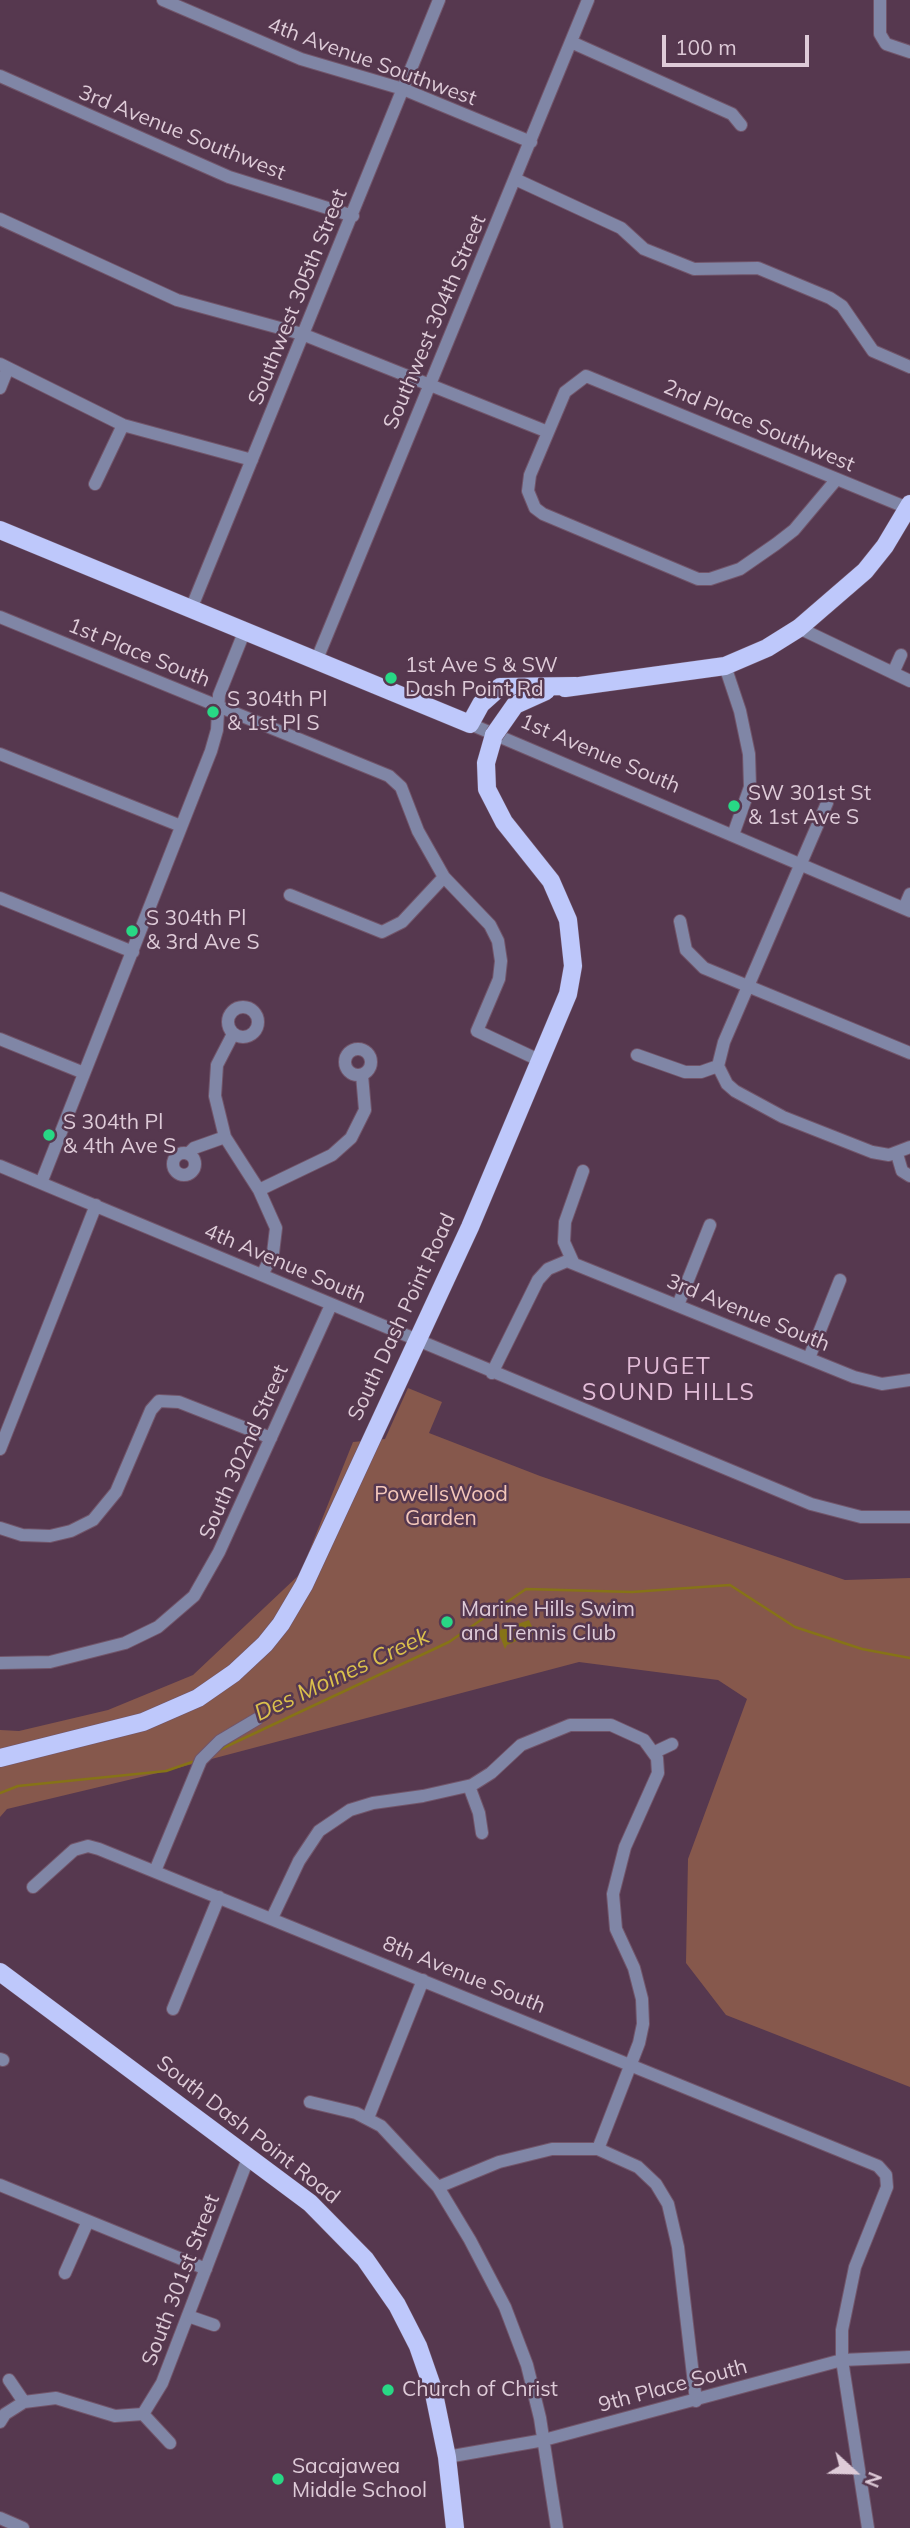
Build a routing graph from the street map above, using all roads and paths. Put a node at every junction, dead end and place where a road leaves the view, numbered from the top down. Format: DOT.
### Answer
graph roads {
  1 [pos="163,0"];
  2 [pos="439,0"];
  3 [pos="588,0"];
  4 [pos="880,0"];
  5 [pos="571,42"];
  6 [pos="910,52"];
  7 [pos="0,76"];
  8 [pos="404,89"];
  9 [pos="741,125"];
  10 [pos="531,142"];
  11 [pos="515,179"];
  12 [pos="353,216"];
  13 [pos="0,219"];
  14 [pos="302,334"];
  15 [pos="4,366"];
  16 [pos="910,367"];
  17 [pos="429,385"];
  18 [pos="0,388"];
  19 [pos="123,425"];
  20 [pos="548,432"];
  21 [pos="252,460"];
  22 [pos="836,480"];
  23 [pos="95,484"];
  24 [pos="909,507"];
  25 [pos="0,530"];
  26 [pos="191,608"];
  27 [pos="0,617"];
  28 [pos="799,628"];
  29 [pos="245,630"];
  30 [pos="901,655"];
  31 [pos="317,659"];
  32 [pos="725,666"];
  33 [pos="893,673"];
  34 [pos="910,681"];
  35 [pos="576,686"];
  36 [pos="217,705"];
  37 [pos="470,724"];
  38 [pos="0,754"];
  39 [pos="827,803"];
  40 [pos="181,826"];
  41 [pos="733,835"];
  42 [pos="800,864"];
  43 [pos="444,877"];
  44 [pos="910,894"];
  45 [pos="290,895"];
  46 [pos="0,898"];
  47 [pos="907,910"];
  48 [pos="680,921"];
  49 [pos="133,952"];
  50 [pos="747,986"];
  51 [pos="233,1034"];
  52 [pos="0,1039"];
  53 [pos="910,1053"];
  54 [pos="637,1055"];
  55 [pos="541,1061"];
  56 [pos="718,1066"];
  57 [pos="84,1073"];
  58 [pos="362,1074"];
  59 [pos="225,1137"];
  60 [pos="904,1151"];
  61 [pos="188,1154"];
  62 [pos="0,1166"];
  63 [pos="583,1171"];
  64 [pos="910,1176"];
  65 [pos="41,1183"];
  66 [pos="259,1190"];
  67 [pos="96,1205"];
  68 [pos="710,1225"];
  69 [pos="573,1262"];
  70 [pos="262,1275"];
  71 [pos="840,1280"];
  72 [pos="331,1305"];
  73 [pos="678,1305"];
  74 [pos="415,1340"];
  75 [pos="809,1358"];
  76 [pos="492,1374"];
  77 [pos="910,1380"];
  78 [pos="271,1438"];
  79 [pos="0,1448"];
  80 [pos="910,1517"];
  81 [pos="0,1528"];
  82 [pos="0,1663"];
  83 [pos="257,1719"];
  84 [pos="671,1744"];
  85 [pos="655,1752"];
  86 [pos="0,1758"];
  87 [pos="469,1786"];
  88 [pos="482,1833"];
  89 [pos="155,1871"];
  90 [pos="33,1887"];
  91 [pos="219,1897"];
  92 [pos="272,1918"];
  93 [pos="0,1972"];
  94 [pos="423,1980"];
  95 [pos="173,2009"];
  96 [pos="630,2064"];
  97 [pos="310,2102"];
  98 [pos="368,2118"];
  99 [pos="598,2149"];
  100 [pos="249,2156"];
  101 [pos="0,2185"];
  102 [pos="438,2187"];
  103 [pos="88,2221"];
  104 [pos="206,2269"];
  105 [pos="65,2273"];
  106 [pos="188,2316"];
  107 [pos="214,2325"];
  108 [pos="910,2357"];
  109 [pos="842,2360"];
  110 [pos="9,2380"];
  111 [pos="696,2401"];
  112 [pos="24,2402"];
  113 [pos="143,2414"];
  114 [pos="0,2422"];
  115 [pos="544,2440"];
  116 [pos="170,2443"];
  117 [pos="447,2457"];
  118 [pos="0,2518"];
  119 [pos="864,2527"];
  120 [pos="23,2528"];
  121 [pos="455,2528"];
  122 [pos="557,2528"];
  1 -- 8 [label="street, 4th Avenue Southwest"];
  2 -- 8 [label="street, Southwest 305th Street"];
  3 -- 5 [label="street, Southwest 304th Street"];
  4 -- 6 [label="street"];
  5 -- 9 [label="street"];
  5 -- 10 [label="street, Southwest 304th Street"];
  7 -- 12 [label="street, 3rd Avenue Southwest"];
  8 -- 10 [label="street, 4th Avenue Southwest"];
  8 -- 12 [label="street, Southwest 305th Street"];
  10 -- 11 [label="street, Southwest 304th Street"];
  11 -- 16 [label="street"];
  11 -- 17 [label="street, Southwest 304th Street"];
  12 -- 14 [label="street, Southwest 305th Street"];
  13 -- 14 [label="street"];
  14 -- 17 [label="street"];
  14 -- 21 [label="street, Southwest 305th Street"];
  15 -- 18 [label="street"];
  15 -- 19 [label="street"];
  17 -- 20 [label="street"];
  17 -- 31 [label="street, Southwest 304th Street"];
  19 -- 21 [label="street"];
  19 -- 23 [label="street"];
  20 -- 22 [label="street, 2nd Place Southwest"];
  20 -- 22 [label="street"];
  21 -- 26 [label="street, Southwest 305th Street"];
  22 -- 24 [label="street, 2nd Place Southwest"];
  24 -- 28 [label="main road"];
  25 -- 26 [label="main road, 1st Avenue South"];
  26 -- 29 [label="main road, 1st Avenue South"];
  27 -- 36 [label="street, 1st Place South"];
  28 -- 32 [label="main road"];
  28 -- 33 [label="street"];
  29 -- 31 [label="main road, 1st Avenue South"];
  29 -- 36 [label="street"];
  30 -- 33 [label="street"];
  31 -- 37 [label="main road, 1st Avenue South"];
  32 -- 35 [label="main road"];
  32 -- 41 [label="street"];
  33 -- 34 [label="street"];
  35 -- 37 [label="main road"];
  35 -- 55 [label="main road, South Dash Point Road, bridge"];
  36 -- 40 [label="street"];
  36 -- 43 [label="street, 1st Place South"];
  37 -- 41 [label="street, 1st Avenue South"];
  38 -- 40 [label="street"];
  39 -- 42 [label="street"];
  40 -- 49 [label="street"];
  41 -- 42 [label="street, 1st Avenue South"];
  42 -- 47 [label="street, 1st Avenue South"];
  42 -- 50 [label="street"];
  43 -- 45 [label="street"];
  43 -- 55 [label="street, 1st Place South"];
  44 -- 47 [label="street"];
  46 -- 49 [label="street"];
  48 -- 50 [label="street"];
  49 -- 57 [label="street"];
  50 -- 53 [label="street"];
  50 -- 56 [label="street"];
  51 -- 59 [label="street"];
  52 -- 57 [label="street"];
  54 -- 56 [label="street"];
  55 -- 74 [label="main road, South Dash Point Road"];
  56 -- 60 [label="street"];
  57 -- 65 [label="street"];
  58 -- 66 [label="street"];
  59 -- 61 [label="street"];
  59 -- 66 [label="street"];
  60 -- 64 [label="street"];
  62 -- 65 [label="street, 4th Avenue South"];
  63 -- 69 [label="street"];
  65 -- 67 [label="street, 4th Avenue South"];
  66 -- 70 [label="street"];
  67 -- 70 [label="street, 4th Avenue South"];
  67 -- 79 [label="street"];
  68 -- 73 [label="street"];
  69 -- 73 [label="street, 3rd Avenue South"];
  69 -- 76 [label="street"];
  70 -- 72 [label="street, 4th Avenue South"];
  71 -- 75 [label="street"];
  72 -- 74 [label="street, 4th Avenue South"];
  72 -- 78 [label="street, South 302nd Street"];
  73 -- 75 [label="street, 3rd Avenue South"];
  74 -- 76 [label="street, 4th Avenue South"];
  74 -- 86 [label="main road, South Dash Point Road"];
  75 -- 77 [label="street, 3rd Avenue South"];
  76 -- 80 [label="street, 4th Avenue South"];
  78 -- 81 [label="street"];
  78 -- 82 [label="street, South 302nd Street"];
  83 -- 89 [label="street"];
  84 -- 85 [label="street"];
  85 -- 87 [label="street"];
  85 -- 96 [label="street"];
  87 -- 88 [label="street"];
  87 -- 92 [label="street"];
  89 -- 90 [label="street, 8th Avenue South"];
  89 -- 91 [label="street, 8th Avenue South"];
  91 -- 92 [label="street, 8th Avenue South"];
  91 -- 95 [label="street"];
  92 -- 94 [label="street, 8th Avenue South"];
  93 -- 100 [label="main road, South Dash Point Road"];
  94 -- 96 [label="street, 8th Avenue South"];
  94 -- 98 [label="street"];
  96 -- 99 [label="street"];
  96 -- 109 [label="street, 8th Avenue South"];
  97 -- 98 [label="street"];
  98 -- 102 [label="street"];
  99 -- 102 [label="street"];
  99 -- 111 [label="street"];
  100 -- 104 [label="street, South 301st Street"];
  100 -- 117 [label="main road, South Dash Point Road"];
  101 -- 103 [label="street"];
  102 -- 115 [label="street"];
  103 -- 104 [label="street"];
  103 -- 105 [label="street"];
  104 -- 106 [label="street, South 301st Street"];
  106 -- 107 [label="street"];
  106 -- 113 [label="street, South 301st Street"];
  108 -- 109 [label="street, 9th Place South"];
  109 -- 111 [label="street, 9th Place South"];
  109 -- 119 [label="street"];
  110 -- 112 [label="street"];
  111 -- 115 [label="street, 9th Place South"];
  112 -- 113 [label="street"];
  112 -- 114 [label="street"];
  113 -- 116 [label="street"];
  115 -- 117 [label="street, 9th Place South"];
  115 -- 122 [label="street"];
  117 -- 121 [label="main road, South Dash Point Road"];
  118 -- 120 [label="street"];
}
